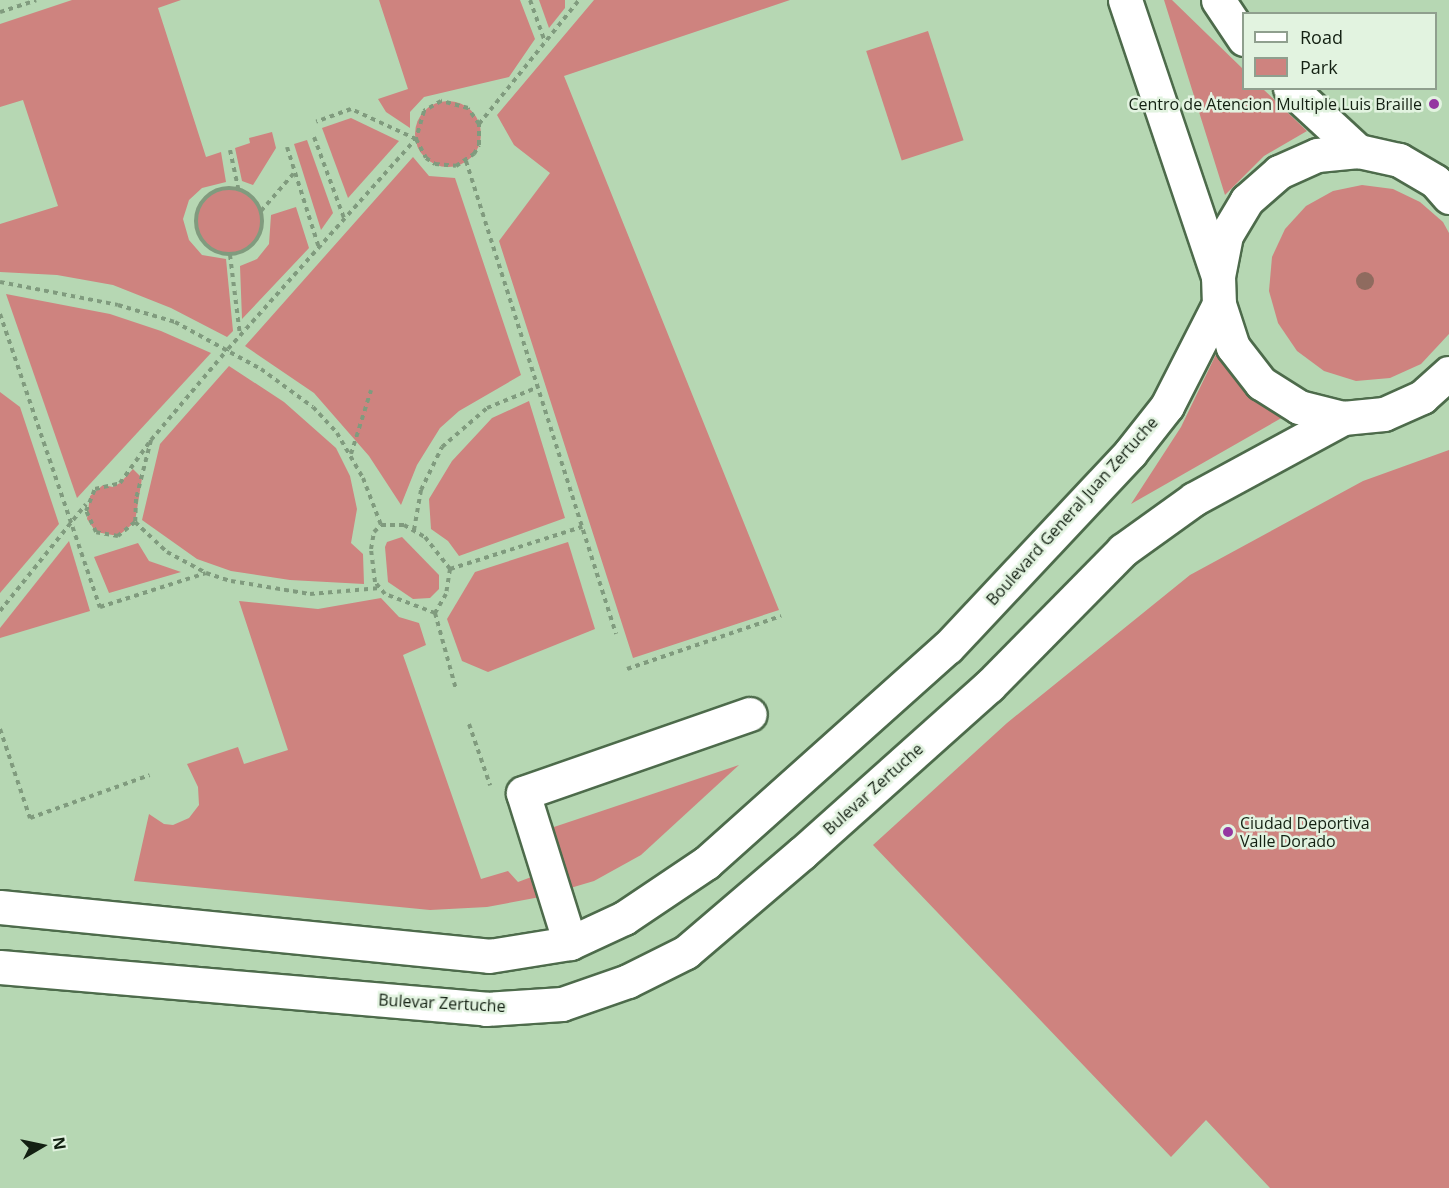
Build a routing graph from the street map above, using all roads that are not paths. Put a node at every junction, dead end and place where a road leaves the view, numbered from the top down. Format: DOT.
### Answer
graph roads {
  1 [pos="1125,0"];
  2 [pos="1218,0"];
  3 [pos="1242,36"];
  4 [pos="1292,90"];
  5 [pos="1358,151"];
  6 [pos="1444,188"];
  7 [pos="1218,290"];
  8 [pos="1449,373"];
  9 [pos="1343,417"];
  10 [pos="750,714"];
  11 [pos="0,907"];
  12 [pos="570,943"];
  13 [pos="0,967"];
  1 -- 7 [label="main road"];
  2 -- 3 [label="main road"];
  4 -- 5 [label="main road"];
  5 -- 6 [label="main road"];
  5 -- 7 [label="main road"];
  7 -- 9 [label="main road"];
  7 -- 12 [label="main road, Boulevard General Juan Zertuche"];
  8 -- 9 [label="main road"];
  9 -- 13 [label="main road, Bulevar Zertuche"];
  10 -- 12 [label="main road"];
  11 -- 12 [label="main road"];
}
